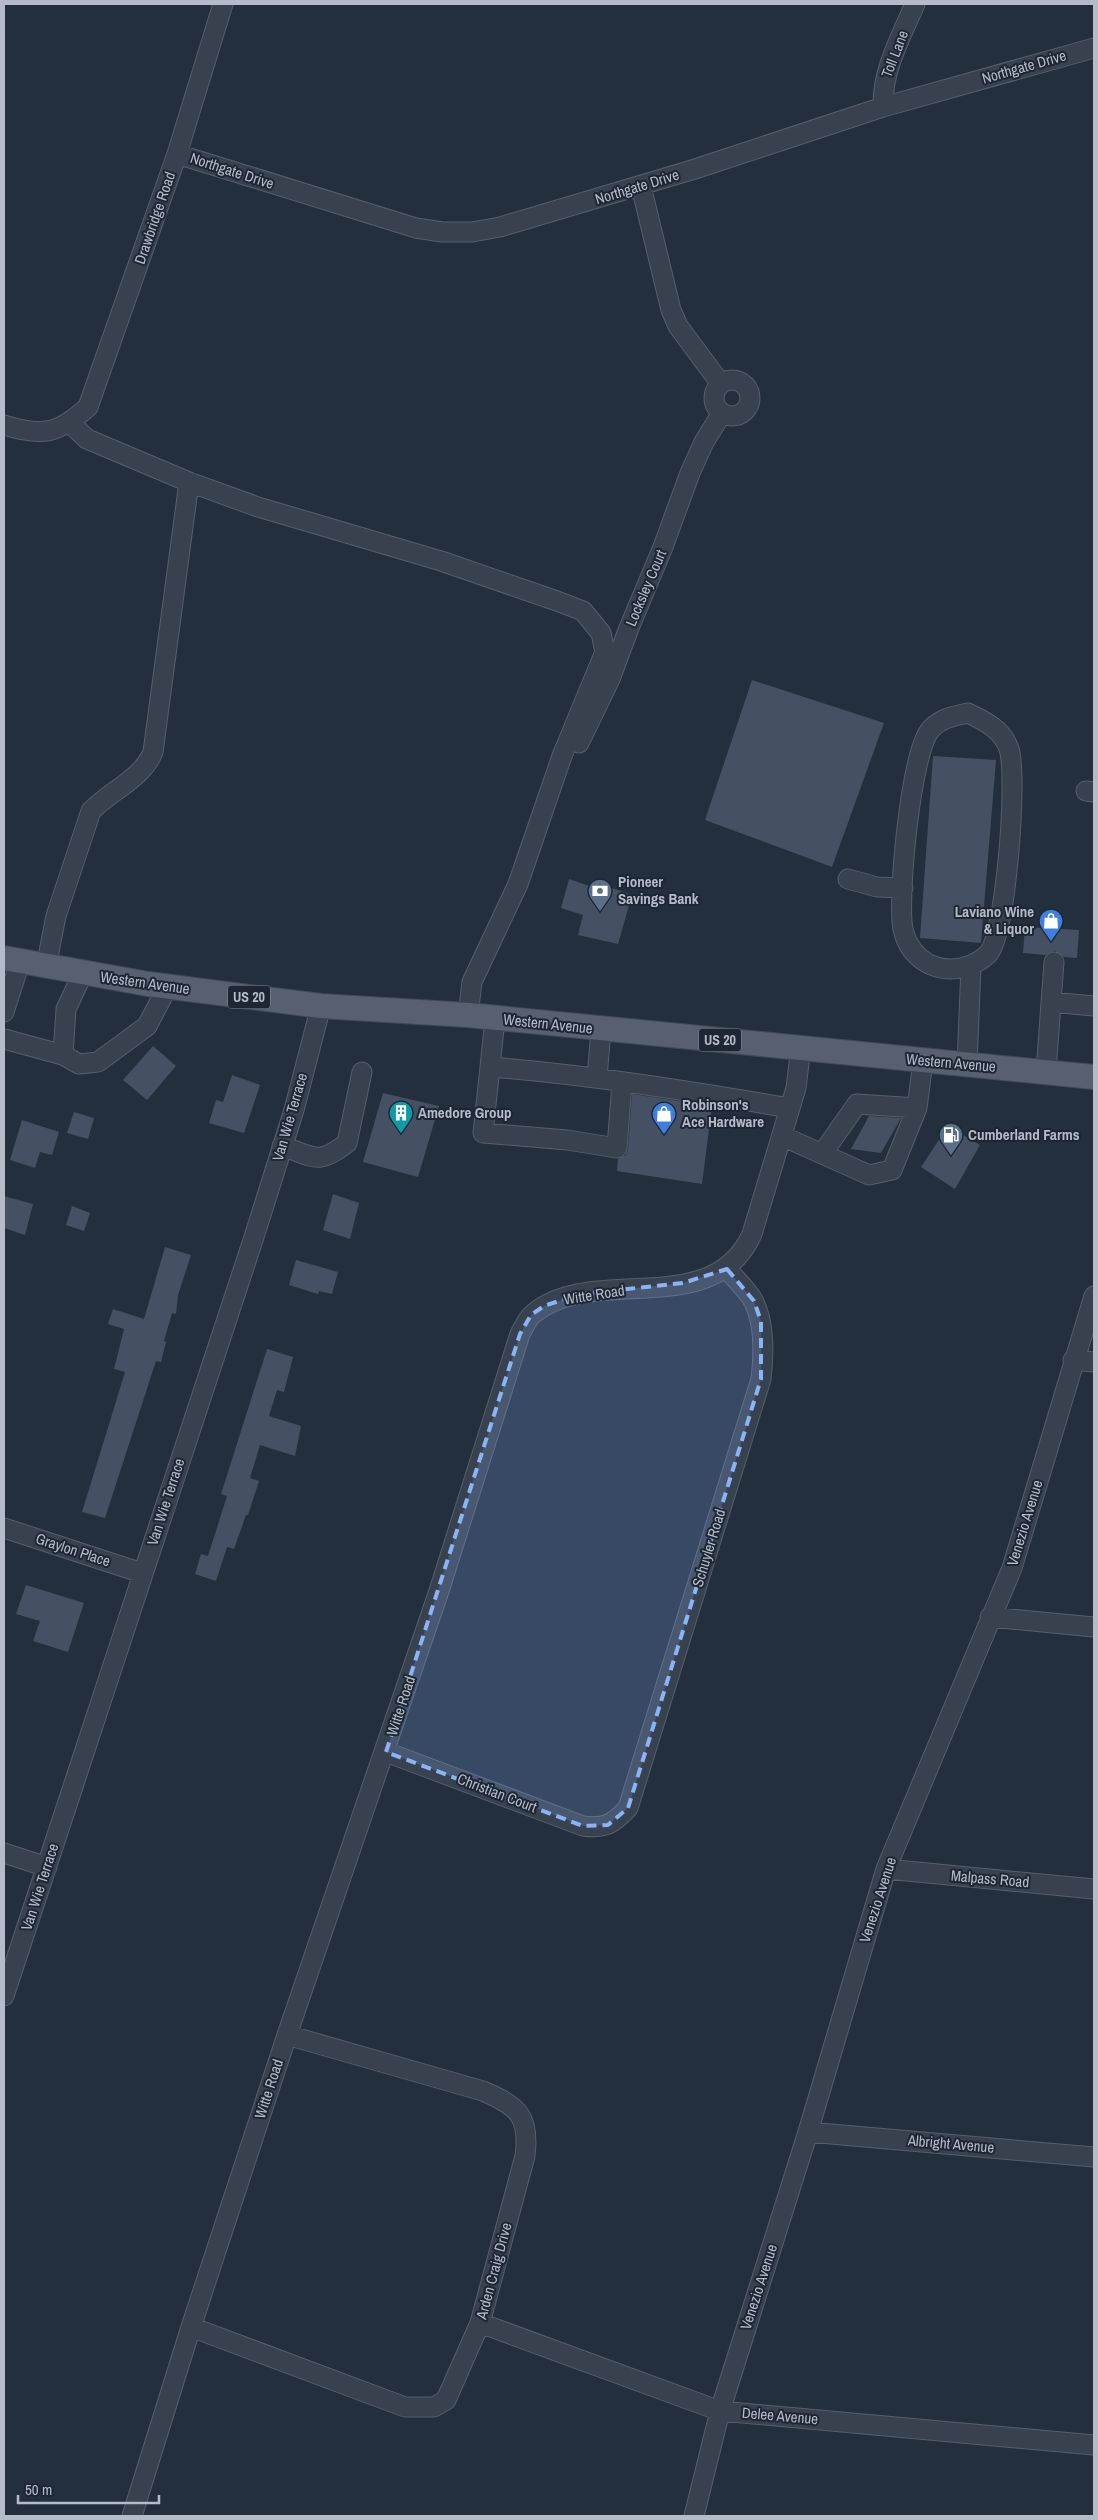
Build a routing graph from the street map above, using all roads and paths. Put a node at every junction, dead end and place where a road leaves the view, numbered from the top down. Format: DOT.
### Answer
graph roads {
  1 [pos="223,4"];
  2 [pos="915,4"];
  3 [pos="1094,48"];
  4 [pos="883,107"];
  5 [pos="177,154"];
  6 [pos="641,186"];
  7 [pos="721,384"];
  8 [pos="722,413"];
  9 [pos="70,423"];
  10 [pos="4,425"];
  11 [pos="189,482"];
  12 [pos="562,756"];
  13 [pos="848,879"];
  14 [pos="903,888"];
  15 [pos="12,960"];
  16 [pos="1054,962"];
  17 [pos="971,966"];
  18 [pos="46,967"];
  19 [pos="83,974"];
  20 [pos="168,986"];
  21 [pos="1051,1002"];
  22 [pos="321,1006"];
  23 [pos="1094,1006"];
  24 [pos="4,1012"];
  25 [pos="468,1016"];
  26 [pos="496,1019"];
  27 [pos="601,1030"];
  28 [pos="4,1039"];
  29 [pos="801,1047"];
  30 [pos="62,1055"];
  31 [pos="924,1061"];
  32 [pos="967,1065"];
  33 [pos="490,1067"];
  34 [pos="362,1072"];
  35 [pos="1046,1072"];
  36 [pos="1094,1077"];
  37 [pos="597,1078"];
  38 [pos="622,1082"];
  39 [pos="790,1108"];
  40 [pos="917,1108"];
  41 [pos="782,1136"];
  42 [pos="282,1146"];
  43 [pos="822,1154"];
  44 [pos="727,1269"];
  45 [pos="1094,1296"];
  46 [pos="1073,1360"];
  47 [pos="1094,1362"];
  48 [pos="4,1528"];
  49 [pos="142,1573"];
  50 [pos="990,1617"];
  51 [pos="1094,1627"];
  52 [pos="386,1752"];
  53 [pos="608,1825"];
  54 [pos="4,1853"];
  55 [pos="47,1867"];
  56 [pos="886,1869"];
  57 [pos="1094,1889"];
  58 [pos="4,1996"];
  59 [pos="288,2035"];
  60 [pos="808,2132"];
  61 [pos="1094,2157"];
  62 [pos="480,2323"];
  63 [pos="191,2327"];
  64 [pos="720,2411"];
  65 [pos="1094,2445"];
  66 [pos="132,2516"];
  67 [pos="694,2516"];
  1 -- 5 [label="street, Drawbridge Road"];
  2 -- 4 [label="street, Toll Lane"];
  3 -- 4 [label="street, Northgate Drive"];
  4 -- 6 [label="street, Northgate Drive"];
  5 -- 6 [label="street, Northgate Drive"];
  5 -- 9 [label="street, Drawbridge Road"];
  6 -- 7 [label="street"];
  7 -- 8 [label="street"];
  7 -- 8 [label="street"];
  8 -- 12 [label="street, Locksley Court"];
  9 -- 10 [label="street"];
  9 -- 11 [label="street"];
  11 -- 12 [label="street"];
  11 -- 18 [label="street"];
  12 -- 25 [label="street"];
  13 -- 14 [label="street"];
  14 -- 17 [label="street"];
  14 -- 17 [label="street"];
  15 -- 18 [label="main road, Western Avenue / US 20"];
  15 -- 24 [label="street"];
  16 -- 21 [label="street"];
  17 -- 32 [label="street"];
  18 -- 19 [label="main road, Western Avenue / US 20"];
  19 -- 20 [label="main road, Western Avenue / US 20"];
  19 -- 30 [label="street"];
  20 -- 22 [label="main road, Western Avenue / US 20"];
  20 -- 30 [label="street"];
  21 -- 23 [label="street"];
  21 -- 35 [label="street"];
  22 -- 25 [label="main road, Western Avenue / US 20"];
  22 -- 42 [label="street, Van Wie Terrace"];
  25 -- 26 [label="main road, Western Avenue / US 20"];
  26 -- 27 [label="main road, Western Avenue / US 20"];
  26 -- 33 [label="street"];
  27 -- 29 [label="main road, Western Avenue / US 20"];
  27 -- 37 [label="street"];
  28 -- 30 [label="street"];
  29 -- 31 [label="main road, Western Avenue / US 20"];
  29 -- 39 [label="street, Witte Road"];
  31 -- 32 [label="main road, Western Avenue / US 20"];
  31 -- 40 [label="street"];
  32 -- 35 [label="main road, Western Avenue / US 20"];
  33 -- 37 [label="street"];
  33 -- 38 [label="street"];
  34 -- 42 [label="street"];
  35 -- 36 [label="main road, Western Avenue / US 20"];
  37 -- 38 [label="street"];
  38 -- 39 [label="street"];
  39 -- 41 [label="street, Witte Road"];
  40 -- 43 [label="street"];
  40 -- 43 [label="street"];
  41 -- 43 [label="street"];
  41 -- 44 [label="street, Witte Road"];
  42 -- 49 [label="street, Van Wie Terrace"];
  44 -- 52 [label="street, Witte Road"];
  44 -- 53 [label="street, Schuyler Road"];
  45 -- 46 [label="street, Venezio Avenue"];
  46 -- 47 [label="street"];
  46 -- 50 [label="street, Venezio Avenue"];
  48 -- 49 [label="street, Graylon Place"];
  49 -- 55 [label="street, Van Wie Terrace"];
  50 -- 51 [label="street"];
  50 -- 56 [label="street, Venezio Avenue"];
  52 -- 53 [label="street, Christian Court"];
  52 -- 59 [label="street, Witte Road"];
  54 -- 55 [label="street"];
  55 -- 58 [label="street, Van Wie Terrace"];
  56 -- 57 [label="street, Malpass Road"];
  56 -- 60 [label="street, Venezio Avenue"];
  59 -- 62 [label="street, Arden Craig Drive"];
  59 -- 63 [label="street, Witte Road"];
  60 -- 61 [label="street, Albright Avenue"];
  60 -- 64 [label="street, Venezio Avenue"];
  62 -- 63 [label="street, Arden Craig Drive"];
  62 -- 64 [label="street, Delee Avenue"];
  63 -- 66 [label="street, Witte Road"];
  64 -- 65 [label="street, Delee Avenue"];
  64 -- 67 [label="street, Venezio Avenue"];
}
